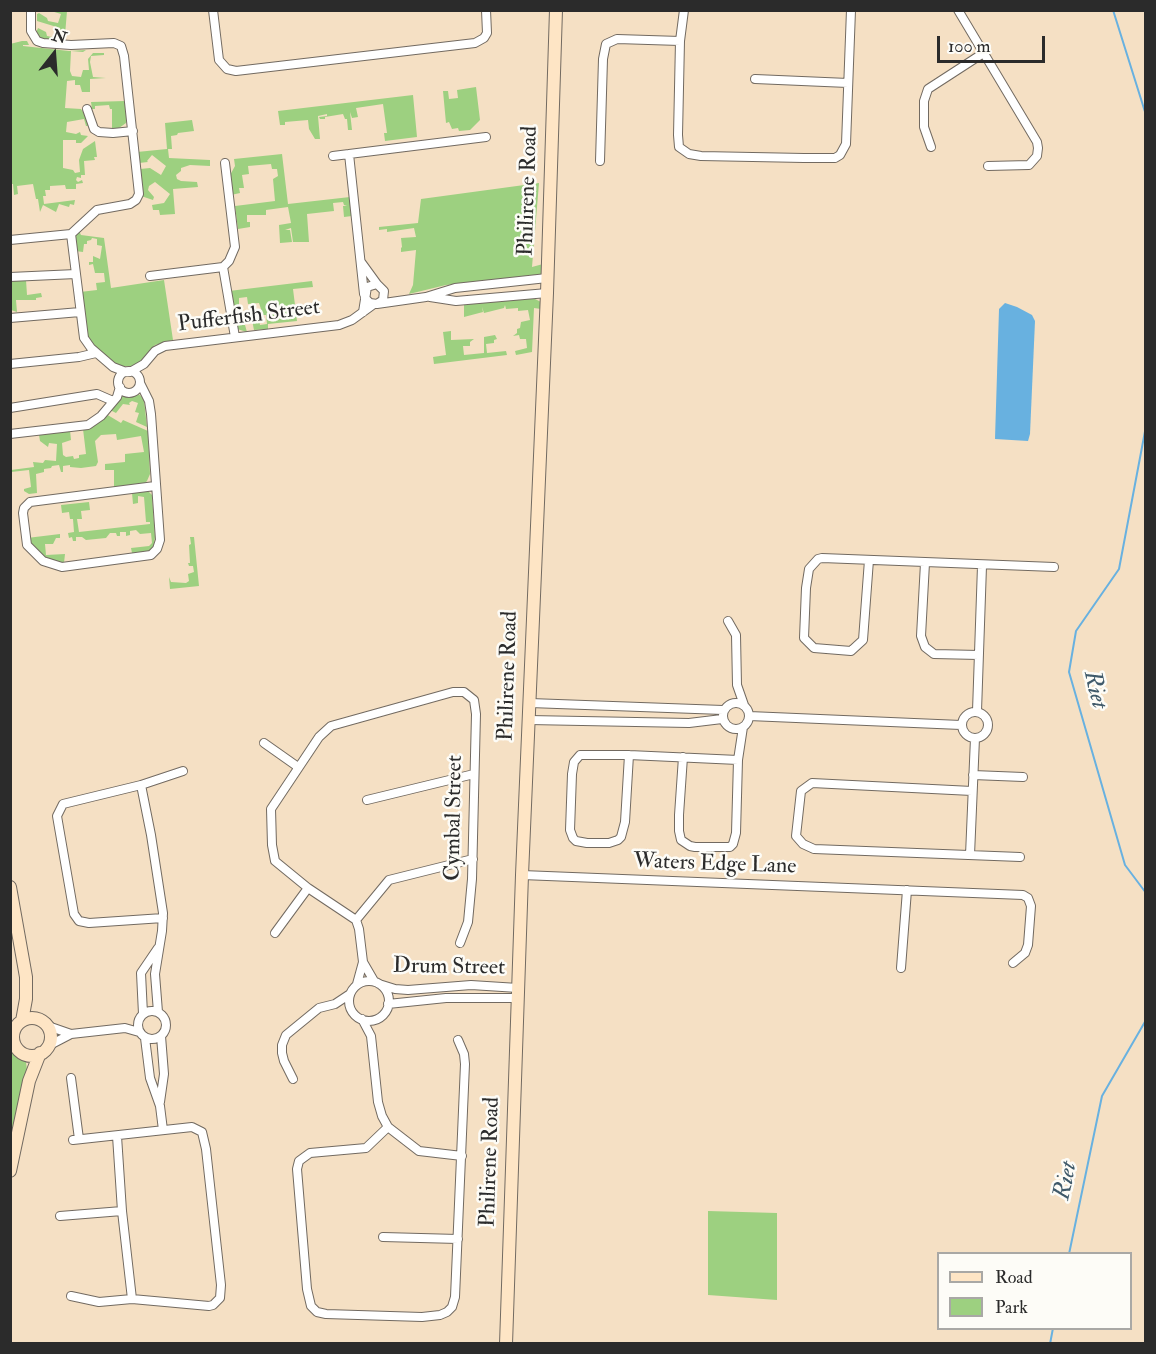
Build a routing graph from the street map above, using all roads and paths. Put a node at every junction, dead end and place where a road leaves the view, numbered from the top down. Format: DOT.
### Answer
graph roads {
  1 [pos="31,10"];
  2 [pos="213,10"];
  3 [pos="486,10"];
  4 [pos="556,10"];
  5 [pos="851,10"];
  6 [pos="958,10"];
  7 [pos="682,14"];
  8 [pos="680,41"];
  9 [pos="982,54"];
  10 [pos="755,79"];
  11 [pos="848,83"];
  12 [pos="87,109"];
  13 [pos="133,131"];
  14 [pos="486,137"];
  15 [pos="931,147"];
  16 [pos="350,154"];
  17 [pos="333,156"];
  18 [pos="600,161"];
  19 [pos="225,163"];
  20 [pos="988,166"];
  21 [pos="71,234"];
  22 [pos="10,240"];
  23 [pos="361,262"];
  24 [pos="223,267"];
  25 [pos="76,273"];
  26 [pos="150,276"];
  27 [pos="10,277"];
  28 [pos="547,278"];
  29 [pos="513,282"];
  30 [pos="380,287"];
  31 [pos="547,293"];
  32 [pos="365,296"];
  33 [pos="515,296"];
  34 [pos="426,297"];
  35 [pos="400,300"];
  36 [pos="376,304"];
  37 [pos="80,312"];
  38 [pos="363,312"];
  39 [pos="10,318"];
  40 [pos="235,337"];
  41 [pos="96,353"];
  42 [pos="10,364"];
  43 [pos="144,364"];
  44 [pos="113,367"];
  45 [pos="128,372"];
  46 [pos="130,385"];
  47 [pos="115,399"];
  48 [pos="10,408"];
  49 [pos="10,434"];
  50 [pos="155,486"];
  51 [pos="869,560"];
  52 [pos="926,563"];
  53 [pos="982,566"];
  54 [pos="1054,567"];
  55 [pos="728,621"];
  56 [pos="979,655"];
  57 [pos="737,685"];
  58 [pos="530,703"];
  59 [pos="731,703"];
  60 [pos="744,705"];
  61 [pos="585,706"];
  62 [pos="977,711"];
  63 [pos="723,715"];
  64 [pos="749,716"];
  65 [pos="530,720"];
  66 [pos="585,721"];
  67 [pos="961,725"];
  68 [pos="739,728"];
  69 [pos="975,738"];
  70 [pos="264,743"];
  71 [pos="629,755"];
  72 [pos="683,757"];
  73 [pos="738,760"];
  74 [pos="298,767"];
  75 [pos="183,771"];
  76 [pos="474,774"];
  77 [pos="973,775"];
  78 [pos="1023,777"];
  79 [pos="141,785"];
  80 [pos="972,791"];
  81 [pos="367,800"];
  82 [pos="970,855"];
  83 [pos="1020,857"];
  84 [pos="473,859"];
  85 [pos="522,875"];
  86 [pos="10,887"];
  87 [pos="308,888"];
  88 [pos="907,890"];
  89 [pos="163,918"];
  90 [pos="356,920"];
  91 [pos="275,933"];
  92 [pos="460,943"];
  93 [pos="160,945"];
  94 [pos="363,962"];
  95 [pos="1013,963"];
  96 [pos="901,968"];
  97 [pos="26,977"];
  98 [pos="377,983"];
  99 [pos="357,984"];
  100 [pos="156,986"];
  101 [pos="452,986"];
  102 [pos="142,988"];
  103 [pos="518,993"];
  104 [pos="350,994"];
  105 [pos="452,998"];
  106 [pos="335,1004"];
  107 [pos="388,1004"];
  108 [pos="351,1011"];
  109 [pos="158,1012"];
  110 [pos="141,1016"];
  111 [pos="378,1018"];
  112 [pos="362,1019"];
  113 [pos="43,1023"];
  114 [pos="16,1027"];
  115 [pos="125,1028"];
  116 [pos="71,1035"];
  117 [pos="142,1035"];
  118 [pos="161,1036"];
  119 [pos="371,1036"];
  120 [pos="458,1040"];
  121 [pos="17,1048"];
  122 [pos="44,1050"];
  123 [pos="163,1060"];
  124 [pos="148,1062"];
  125 [pos="71,1078"];
  126 [pos="293,1079"];
  127 [pos="29,1081"];
  128 [pos="160,1106"];
  129 [pos="388,1126"];
  130 [pos="163,1130"];
  131 [pos="117,1136"];
  132 [pos="462,1156"];
  133 [pos="10,1171"];
  134 [pos="122,1211"];
  135 [pos="60,1216"];
  136 [pos="382,1237"];
  137 [pos="458,1239"];
  138 [pos="71,1296"];
  139 [pos="132,1299"];
  140 [pos="506,1344"];
  1 -- 13 [label="street"];
  2 -- 3 [label="street"];
  4 -- 28 [label="street, Philirene Road"];
  5 -- 11 [label="street"];
  6 -- 9 [label="street"];
  7 -- 8 [label="street"];
  8 -- 11 [label="street"];
  8 -- 18 [label="street"];
  9 -- 15 [label="street"];
  9 -- 20 [label="street"];
  10 -- 11 [label="street"];
  12 -- 13 [label="street"];
  13 -- 21 [label="street"];
  14 -- 16 [label="street"];
  16 -- 17 [label="street"];
  16 -- 23 [label="street"];
  19 -- 24 [label="street"];
  21 -- 22 [label="street"];
  21 -- 25 [label="street"];
  23 -- 30 [label="street"];
  23 -- 32 [label="street"];
  24 -- 26 [label="street"];
  24 -- 40 [label="street"];
  25 -- 27 [label="street"];
  25 -- 37 [label="street"];
  28 -- 29 [label="street, Pufferfish Street"];
  28 -- 31 [label="street, Philirene Road"];
  29 -- 33 [label="street"];
  29 -- 34 [label="street, Pufferfish Street"];
  30 -- 32 [label="street"];
  30 -- 35 [label="street"];
  30 -- 36 [label="street, Pufferfish Street"];
  31 -- 33 [label="street, Pufferfish Street"];
  31 -- 58 [label="street, Philirene Road"];
  32 -- 36 [label="street"];
  32 -- 38 [label="street"];
  33 -- 34 [label="street, Pufferfish Street"];
  34 -- 35 [label="street, Pufferfish Street"];
  35 -- 36 [label="street, Pufferfish Street"];
  36 -- 38 [label="street, Pufferfish Street"];
  37 -- 39 [label="street"];
  37 -- 41 [label="street"];
  38 -- 40 [label="street, Pufferfish Street"];
  40 -- 43 [label="street, Pufferfish Street"];
  41 -- 42 [label="street"];
  41 -- 44 [label="street"];
  43 -- 45 [label="street, Pufferfish Street"];
  43 -- 46 [label="street"];
  44 -- 45 [label="street"];
  44 -- 46 [label="street"];
  45 -- 46 [label="street, Pufferfish Street"];
  45 -- 46 [label="street"];
  46 -- 47 [label="street"];
  46 -- 50 [label="street"];
  47 -- 48 [label="street"];
  47 -- 49 [label="street"];
  50 -- 50 [label="street"];
  51 -- 51 [label="street"];
  51 -- 52 [label="street"];
  52 -- 53 [label="street"];
  52 -- 56 [label="street"];
  53 -- 54 [label="street"];
  53 -- 56 [label="street"];
  55 -- 57 [label="street"];
  56 -- 62 [label="street"];
  57 -- 59 [label="street"];
  57 -- 60 [label="street"];
  58 -- 61 [label="street"];
  58 -- 65 [label="street, Philirene Road"];
  59 -- 60 [label="street"];
  59 -- 63 [label="street"];
  60 -- 64 [label="street"];
  61 -- 63 [label="street"];
  61 -- 66 [label="street"];
  62 -- 67 [label="street"];
  62 -- 69 [label="street"];
  63 -- 66 [label="street"];
  63 -- 68 [label="street"];
  64 -- 67 [label="street"];
  64 -- 68 [label="street"];
  65 -- 66 [label="street"];
  65 -- 85 [label="street, Philirene Road"];
  67 -- 69 [label="street"];
  68 -- 73 [label="street"];
  69 -- 77 [label="street"];
  70 -- 74 [label="street"];
  71 -- 71 [label="street"];
  71 -- 72 [label="street"];
  72 -- 73 [label="street"];
  72 -- 73 [label="street"];
  74 -- 76 [label="street, Cymbal Street"];
  74 -- 87 [label="street"];
  75 -- 79 [label="street"];
  76 -- 81 [label="street"];
  76 -- 84 [label="street, Cymbal Street"];
  77 -- 78 [label="street"];
  77 -- 80 [label="street"];
  79 -- 89 [label="street"];
  79 -- 89 [label="street"];
  80 -- 82 [label="street"];
  80 -- 82 [label="street"];
  82 -- 83 [label="street"];
  84 -- 90 [label="street"];
  84 -- 92 [label="street, Cymbal Street"];
  85 -- 88 [label="street, Waters Edge Lane"];
  85 -- 103 [label="street, Philirene Road"];
  86 -- 97 [label="street"];
  87 -- 90 [label="street"];
  87 -- 91 [label="street"];
  88 -- 95 [label="street, Waters Edge Lane"];
  88 -- 96 [label="street"];
  89 -- 93 [label="street"];
  90 -- 94 [label="street"];
  93 -- 100 [label="street"];
  93 -- 102 [label="street"];
  94 -- 98 [label="street"];
  94 -- 99 [label="street"];
  97 -- 113 [label="street"];
  97 -- 114 [label="street"];
  98 -- 99 [label="street"];
  98 -- 101 [label="street, Drum Street"];
  98 -- 107 [label="street"];
  99 -- 104 [label="street"];
  100 -- 102 [label="street"];
  100 -- 109 [label="street"];
  101 -- 103 [label="street, Drum Street"];
  101 -- 105 [label="street"];
  102 -- 110 [label="street"];
  103 -- 105 [label="street, Drum Street"];
  103 -- 140 [label="street, Philirene Road"];
  104 -- 106 [label="street"];
  104 -- 108 [label="street"];
  105 -- 107 [label="street, Drum Street"];
  106 -- 108 [label="street"];
  106 -- 126 [label="street"];
  107 -- 111 [label="street"];
  108 -- 112 [label="street"];
  109 -- 110 [label="street"];
  109 -- 118 [label="street"];
  110 -- 115 [label="street"];
  110 -- 117 [label="street"];
  111 -- 112 [label="street"];
  111 -- 119 [label="street"];
  112 -- 119 [label="street"];
  113 -- 114 [label="street"];
  113 -- 116 [label="street"];
  113 -- 122 [label="street"];
  114 -- 121 [label="street"];
  115 -- 116 [label="street"];
  115 -- 117 [label="street"];
  116 -- 122 [label="street"];
  117 -- 118 [label="street"];
  117 -- 124 [label="street"];
  118 -- 123 [label="street"];
  119 -- 129 [label="street"];
  120 -- 132 [label="street"];
  121 -- 122 [label="street"];
  121 -- 127 [label="street"];
  122 -- 127 [label="street"];
  123 -- 124 [label="street"];
  123 -- 128 [label="street"];
  124 -- 128 [label="street"];
  125 -- 131 [label="street"];
  127 -- 133 [label="street"];
  128 -- 130 [label="street"];
  129 -- 132 [label="street"];
  129 -- 137 [label="street"];
  130 -- 131 [label="street"];
  130 -- 139 [label="street"];
  131 -- 134 [label="street"];
  132 -- 137 [label="street"];
  134 -- 135 [label="street"];
  134 -- 139 [label="street"];
  136 -- 137 [label="street"];
  138 -- 139 [label="street"];
}
